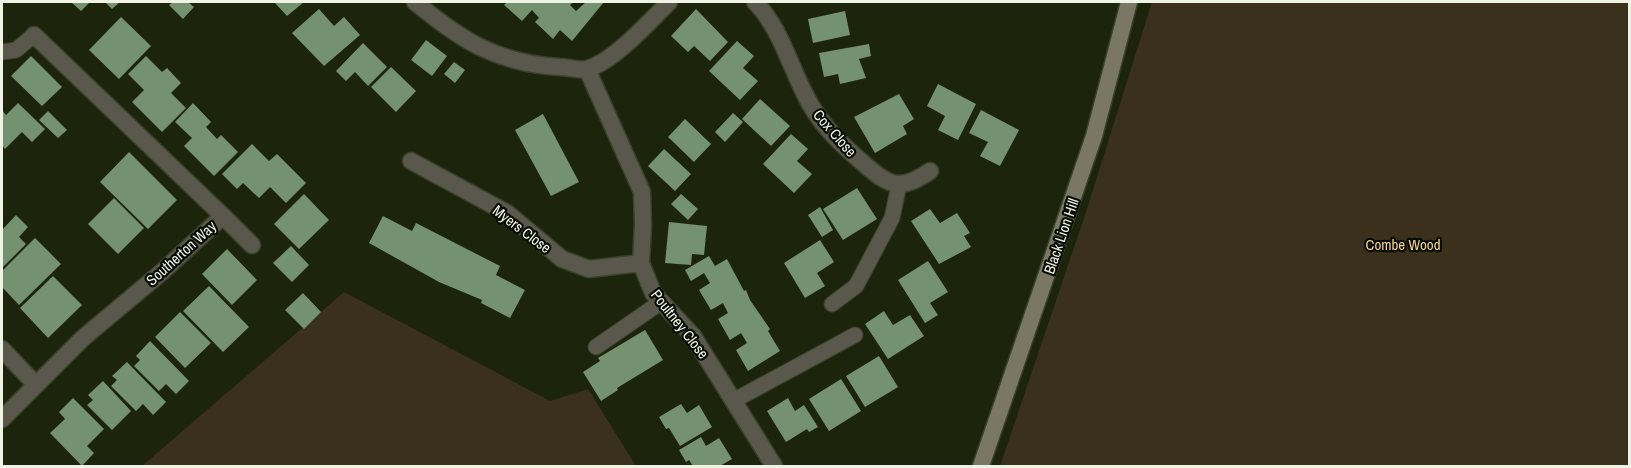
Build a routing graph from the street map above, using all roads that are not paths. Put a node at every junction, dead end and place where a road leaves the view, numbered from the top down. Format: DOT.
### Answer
graph roads {
  1 [pos="415,2"];
  2 [pos="669,2"];
  3 [pos="755,2"];
  4 [pos="1129,2"];
  5 [pos="34,35"];
  6 [pos="2,52"];
  7 [pos="587,69"];
  8 [pos="411,161"];
  9 [pos="930,171"];
  10 [pos="899,185"];
  11 [pos="223,216"];
  12 [pos="252,245"];
  13 [pos="640,262"];
  14 [pos="661,302"];
  15 [pos="832,303"];
  16 [pos="855,335"];
  17 [pos="596,347"];
  18 [pos="2,349"];
  19 [pos="36,385"];
  20 [pos="733,401"];
  21 [pos="2,419"];
  22 [pos="774,466"];
  23 [pos="981,466"];
  1 -- 7 [label="street"];
  2 -- 7 [label="street"];
  3 -- 10 [label="street, Cox Close"];
  4 -- 23 [label="main road, Black Lion Hill"];
  5 -- 6 [label="lane"];
  5 -- 11 [label="street, Southerton Way"];
  7 -- 13 [label="street, Poultney Close"];
  8 -- 13 [label="street, Myers Close"];
  9 -- 10 [label="street"];
  10 -- 15 [label="lane"];
  11 -- 12 [label="street"];
  11 -- 19 [label="street, Southerton Way"];
  13 -- 14 [label="street, Poultney Close"];
  14 -- 17 [label="lane"];
  14 -- 20 [label="street, Poultney Close"];
  16 -- 20 [label="lane"];
  18 -- 19 [label="street"];
  19 -- 21 [label="street, Southerton Way"];
  20 -- 22 [label="street, Poultney Close"];
}
